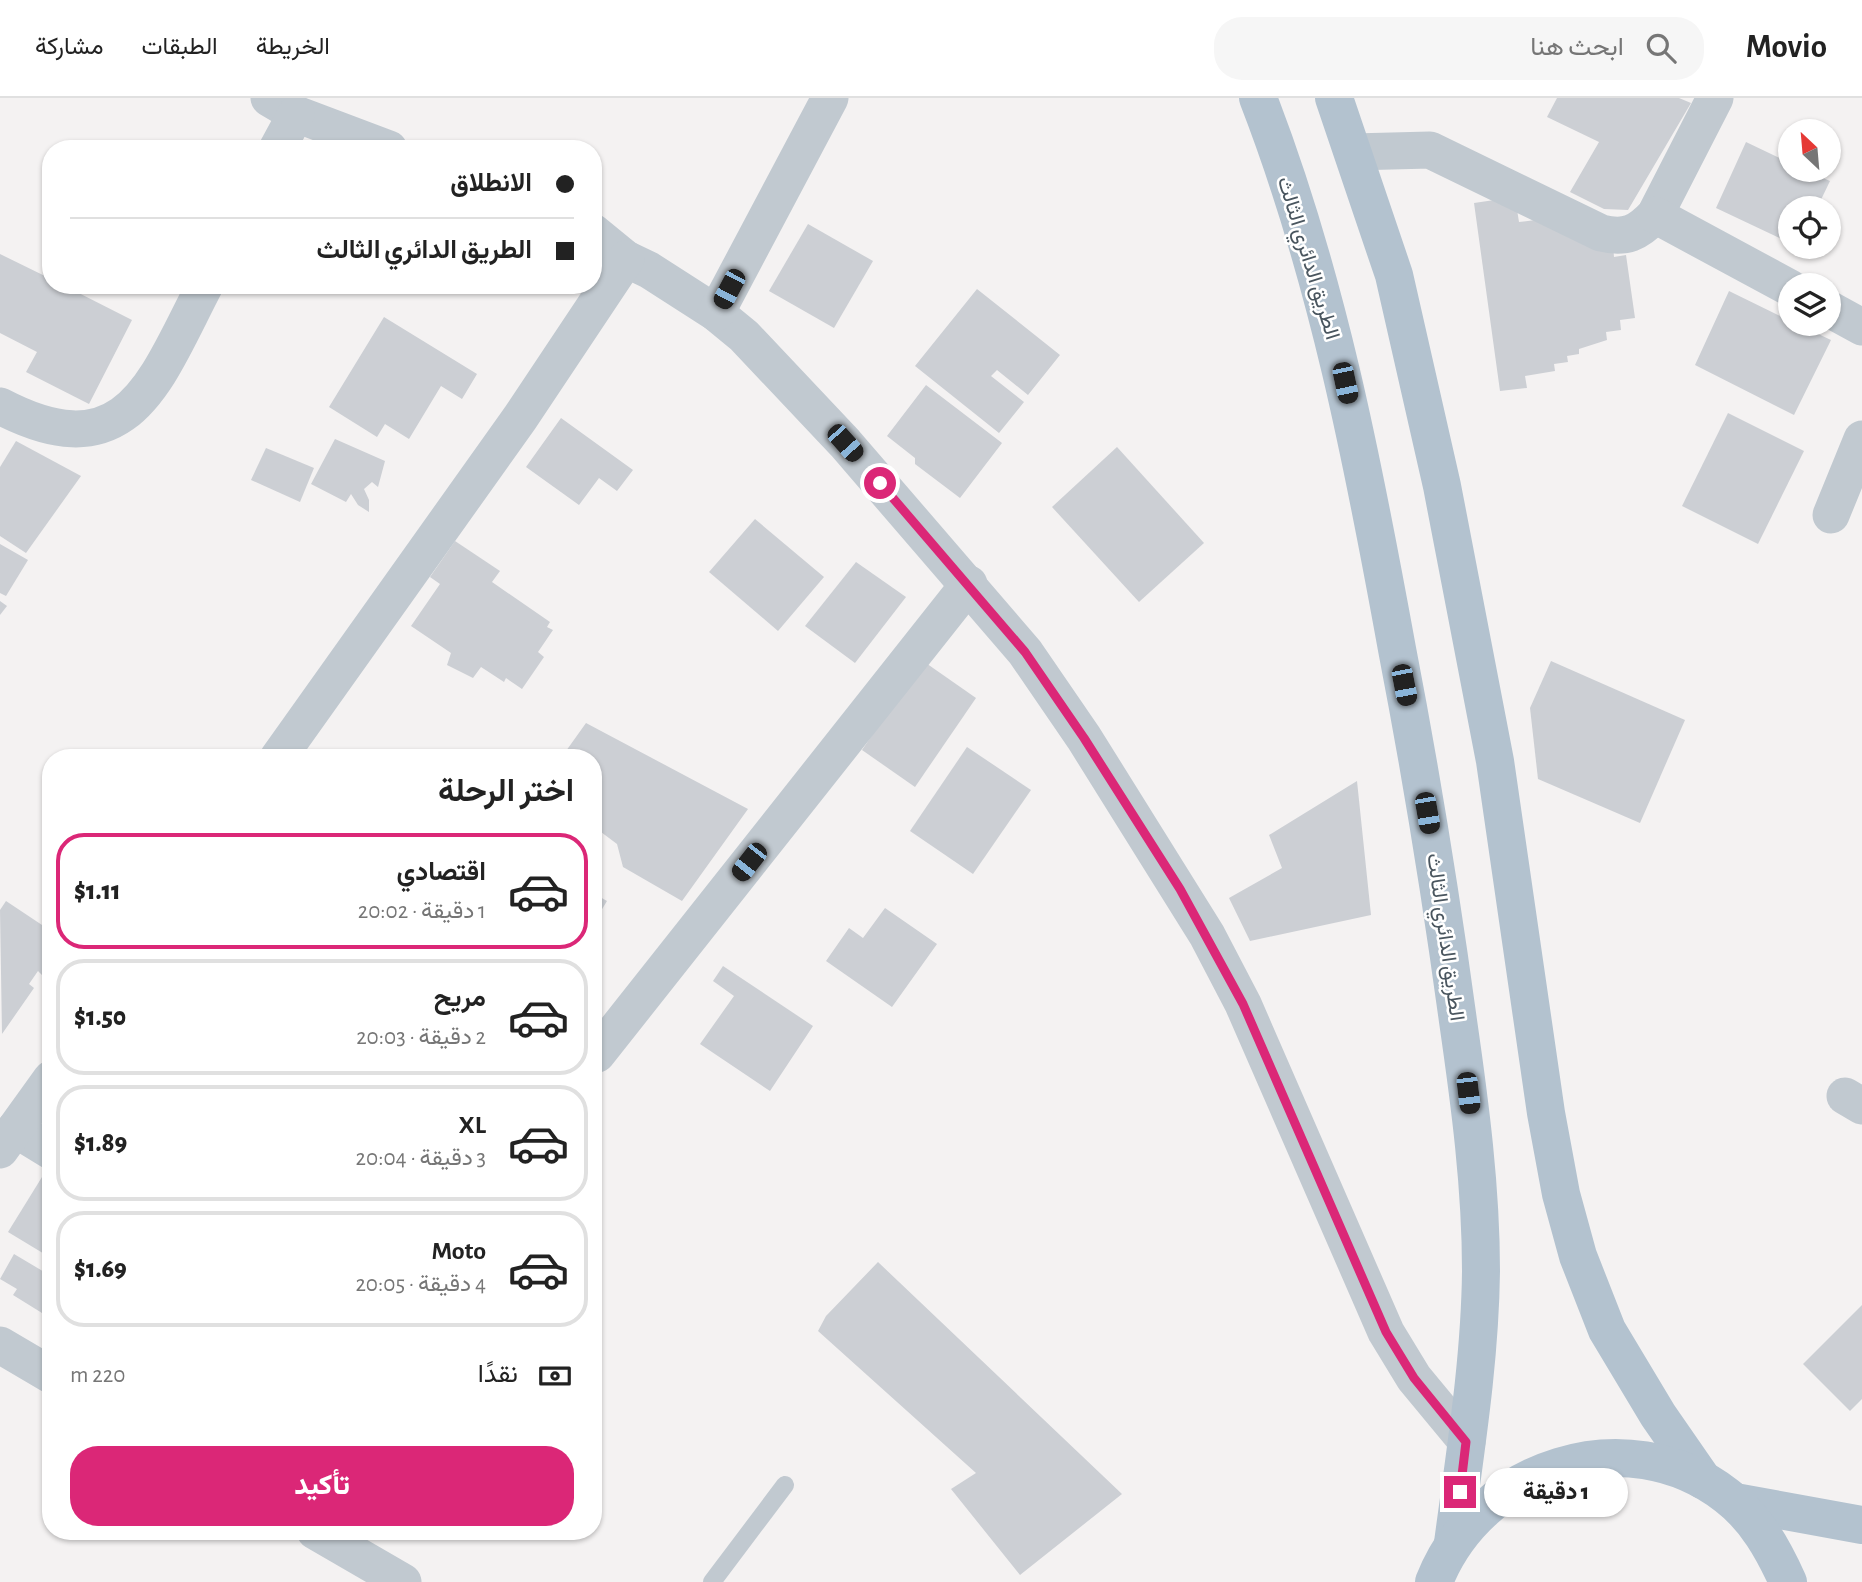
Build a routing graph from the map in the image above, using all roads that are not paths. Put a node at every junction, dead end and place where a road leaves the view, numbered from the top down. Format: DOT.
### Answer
graph roads {
  1 [pos="830,98"];
  2 [pos="1258,98"];
  3 [pos="1334,98"];
  4 [pos="1715,98"];
  5 [pos="283,106"];
  6 [pos="278,140"];
  7 [pos="367,140"];
  8 [pos="1353,152"];
  9 [pos="1655,215"];
  10 [pos="602,239"];
  11 [pos="626,259"];
  12 [pos="1778,282"];
  13 [pos="200,294"];
  14 [pos="716,313"];
  15 [pos="1841,316"];
  16 [pos="1862,327"];
  17 [pos="0,406"];
  18 [pos="1862,439"];
  19 [pos="1831,515"];
  20 [pos="969,584"];
  21 [pos="284,749"];
  22 [pos="602,1048"];
  23 [pos="42,1092"];
  24 [pos="8,1139"];
  25 [pos="42,1148"];
  26 [pos="0,1345"];
  27 [pos="42,1370"];
  28 [pos="1466,1442"];
  29 [pos="1703,1480"];
  30 [pos="785,1485"];
  31 [pos="1735,1502"];
  32 [pos="1862,1525"];
  33 [pos="331,1540"];
  34 [pos="1453,1543"];
  35 [pos="403,1582"];
  36 [pos="712,1582"];
  37 [pos="1434,1582"];
  38 [pos="1788,1582"];
  1 -- 14 [label="street"];
  2 -- 28 [label="main road, الطريق الدائري الثالث"];
  3 -- 8 [label="main road"];
  4 -- 9 [label="street"];
  5 -- 6 [label="street"];
  5 -- 7 [label="street"];
  8 -- 9 [label="street"];
  8 -- 29 [label="main road"];
  9 -- 12 [label="street"];
  10 -- 11 [label="street"];
  11 -- 14 [label="street"];
  11 -- 21 [label="street"];
  13 -- 17 [label="street"];
  14 -- 20 [label="street"];
  15 -- 16 [label="street"];
  18 -- 19 [label="street"];
  20 -- 22 [label="street"];
  20 -- 28 [label="street"];
  23 -- 24 [label="street"];
  24 -- 25 [label="street"];
  26 -- 27 [label="street"];
  28 -- 34 [label="main road, الطريق الدائري الثالث"];
  29 -- 31 [label="main road"];
  29 -- 34 [label="main road"];
  30 -- 36 [label="lane"];
  31 -- 32 [label="main road"];
  31 -- 38 [label="main road"];
  33 -- 35 [label="street"];
  34 -- 37 [label="main road"];
}
